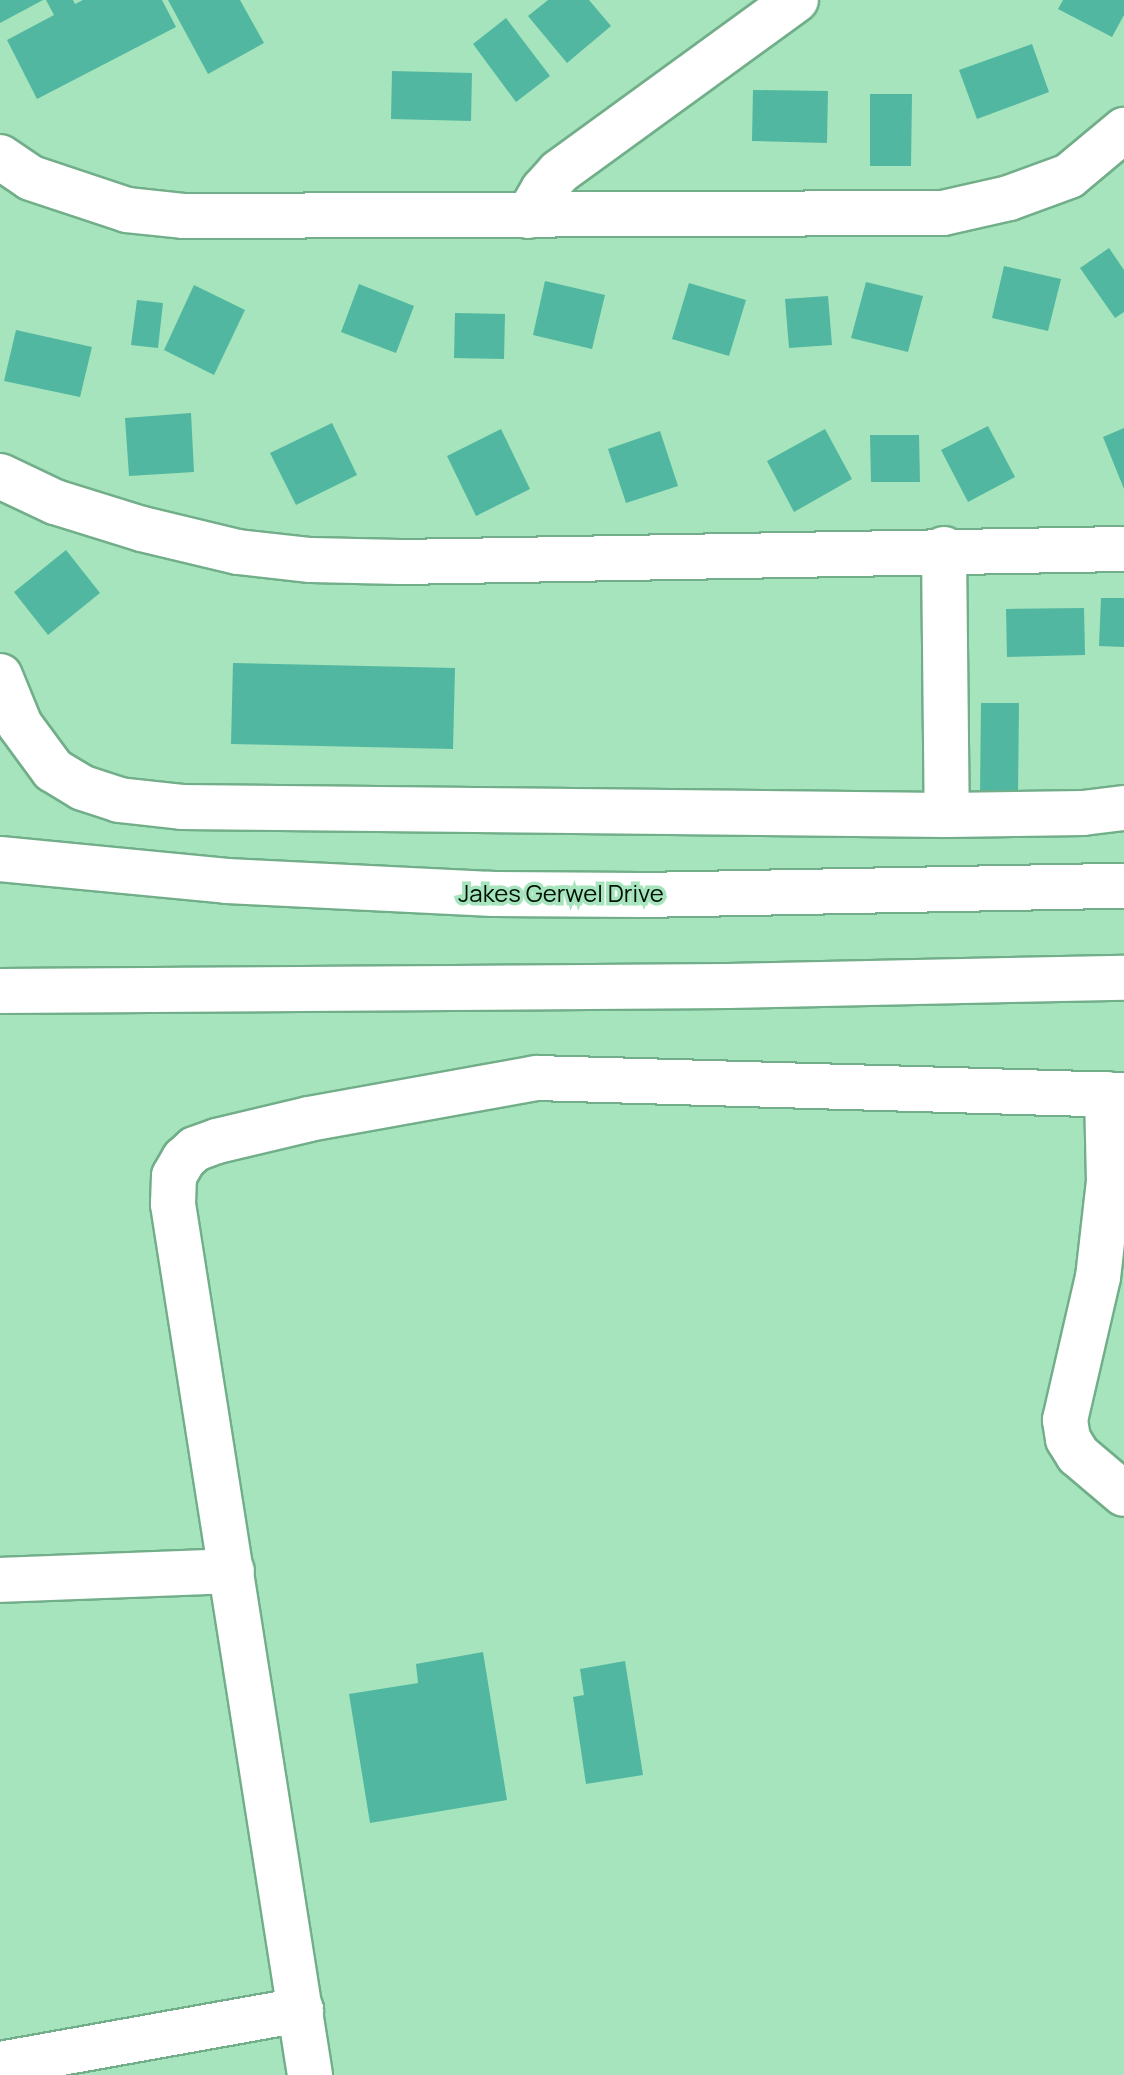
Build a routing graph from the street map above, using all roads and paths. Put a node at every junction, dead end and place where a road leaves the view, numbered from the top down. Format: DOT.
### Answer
graph roads {
  1 [pos="796,0"];
  2 [pos="1124,130"];
  3 [pos="0,157"];
  4 [pos="528,216"];
  5 [pos="0,476"];
  6 [pos="944,549"];
  7 [pos="1124,549"];
  8 [pos="0,676"];
  9 [pos="1124,808"];
  10 [pos="947,815"];
  11 [pos="0,859"];
  12 [pos="1124,886"];
  13 [pos="1124,978"];
  14 [pos="728,986"];
  15 [pos="0,991"];
  16 [pos="1124,1007"];
  17 [pos="1116,1094"];
  18 [pos="1124,1494"];
  19 [pos="232,1571"];
  20 [pos="0,1580"];
  21 [pos="301,2010"];
  22 [pos="0,2064"];
  23 [pos="310,2075"];
  1 -- 4 [label="main road"];
  2 -- 4 [label="main road"];
  3 -- 4 [label="main road"];
  5 -- 6 [label="main road"];
  6 -- 7 [label="main road"];
  6 -- 10 [label="main road"];
  8 -- 10 [label="main road"];
  9 -- 10 [label="main road"];
  11 -- 12 [label="main road, Jakes Gerwel Drive"];
  13 -- 14 [label="main road"];
  14 -- 15 [label="main road"];
  14 -- 16 [label="main road"];
  17 -- 18 [label="main road"];
  17 -- 19 [label="main road"];
  19 -- 20 [label="main road"];
  19 -- 21 [label="main road"];
  21 -- 22 [label="main road"];
  21 -- 23 [label="main road"];
}
